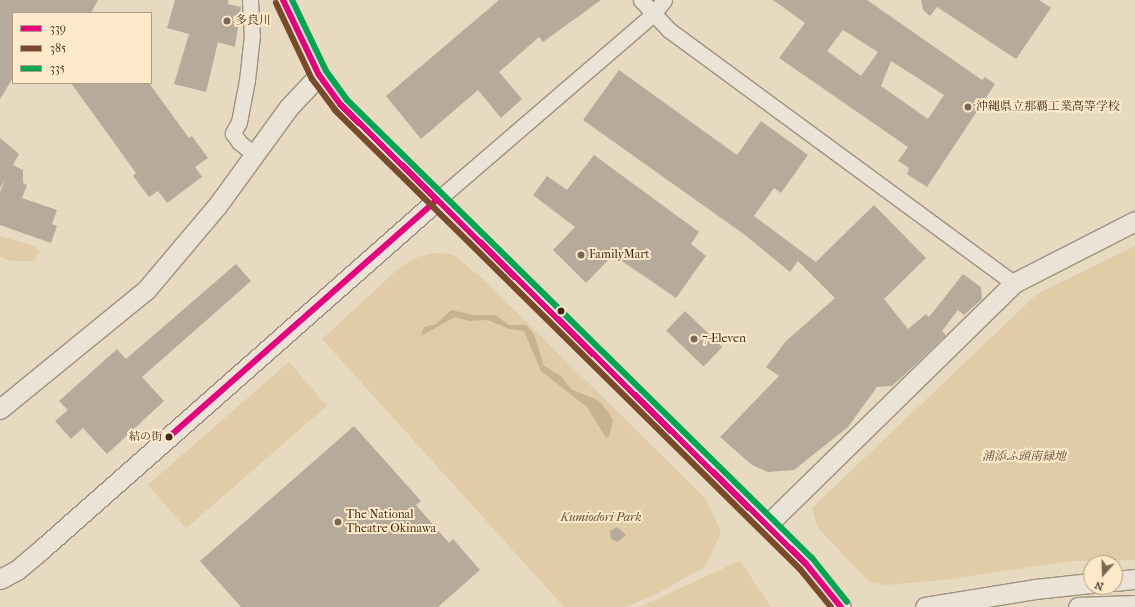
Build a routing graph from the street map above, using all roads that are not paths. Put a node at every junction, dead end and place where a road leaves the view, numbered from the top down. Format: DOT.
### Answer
graph roads {
  1 [pos="250,0"];
  2 [pos="284,0"];
  3 [pos="641,0"];
  4 [pos="664,0"];
  5 [pos="652,15"];
  6 [pos="319,75"];
  7 [pos="254,154"];
  8 [pos="436,201"];
  9 [pos="1135,221"];
  10 [pos="1014,283"];
  11 [pos="0,409"];
  12 [pos="767,525"];
  13 [pos="0,579"];
  14 [pos="1135,579"];
  15 [pos="1123,580"];
  16 [pos="1083,584"];
  17 [pos="1135,605"];
  18 [pos="841,607"];
  19 [pos="925,607"];
  20 [pos="1078,607"];
  1 -- 7 [label="street"];
  2 -- 6 [label="street"];
  3 -- 5 [label="street"];
  4 -- 5 [label="street"];
  5 -- 8 [label="street"];
  5 -- 10 [label="street"];
  6 -- 7 [label="street"];
  6 -- 8 [label="street"];
  7 -- 11 [label="street"];
  8 -- 12 [label="street"];
  8 -- 13 [label="street"];
  9 -- 10 [label="street"];
  10 -- 12 [label="street"];
  12 -- 18 [label="street"];
  14 -- 15 [label="street"];
  16 -- 19 [label="street"];
  17 -- 20 [label="street"];
}
